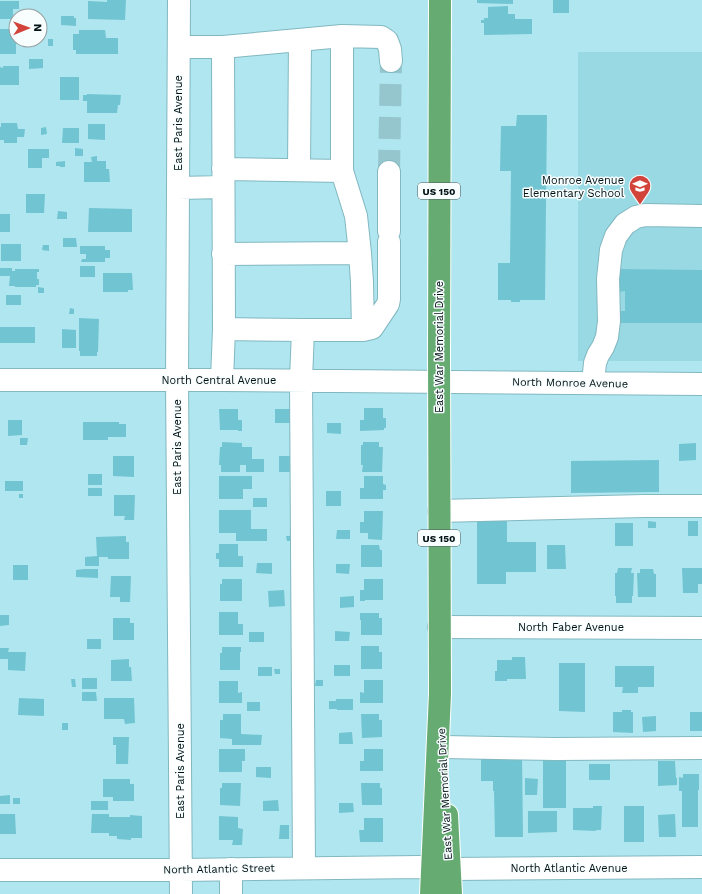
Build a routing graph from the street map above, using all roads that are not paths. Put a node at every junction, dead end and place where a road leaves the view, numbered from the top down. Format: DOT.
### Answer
graph roads {
  1 [pos="179,0"];
  2 [pos="440,0"];
  3 [pos="342,36"];
  4 [pos="300,40"];
  5 [pos="179,47"];
  6 [pos="223,47"];
  7 [pos="391,61"];
  8 [pos="300,170"];
  9 [pos="342,171"];
  10 [pos="389,172"];
  11 [pos="223,178"];
  12 [pos="178,188"];
  13 [pos="702,216"];
  14 [pos="360,253"];
  15 [pos="224,254"];
  16 [pos="224,329"];
  17 [pos="303,330"];
  18 [pos="363,330"];
  19 [pos="177,379"];
  20 [pos="0,380"];
  21 [pos="222,380"];
  22 [pos="301,380"];
  23 [pos="439,381"];
  24 [pos="593,383"];
  25 [pos="702,384"];
  26 [pos="702,506"];
  27 [pos="439,511"];
  28 [pos="439,627"];
  29 [pos="702,628"];
  30 [pos="440,694"];
  31 [pos="443,747"];
  32 [pos="702,748"];
  33 [pos="702,867"];
  34 [pos="304,868"];
  35 [pos="231,869"];
  36 [pos="440,869"];
  37 [pos="0,870"];
  38 [pos="181,870"];
  39 [pos="181,894"];
  40 [pos="231,894"];
  41 [pos="431,894"];
  42 [pos="451,894"];
  1 -- 5 [label="street, East Paris Avenue"];
  2 -- 23 [label="highway, East War Memorial Drive / US 150"];
  3 -- 4 [label="street"];
  3 -- 7 [label="street"];
  3 -- 9 [label="street"];
  4 -- 6 [label="street"];
  4 -- 8 [label="street"];
  5 -- 6 [label="street"];
  5 -- 12 [label="street, East Paris Avenue"];
  6 -- 11 [label="street"];
  8 -- 9 [label="street"];
  8 -- 11 [label="street"];
  9 -- 14 [label="street"];
  10 -- 18 [label="street"];
  11 -- 12 [label="street"];
  11 -- 15 [label="street"];
  12 -- 19 [label="street, East Paris Avenue"];
  13 -- 24 [label="street"];
  14 -- 15 [label="street"];
  14 -- 18 [label="street"];
  15 -- 16 [label="street"];
  16 -- 17 [label="street"];
  16 -- 21 [label="street"];
  17 -- 18 [label="street"];
  17 -- 22 [label="street"];
  19 -- 20 [label="street, North Central Avenue"];
  19 -- 21 [label="street, North Central Avenue"];
  19 -- 38 [label="street, East Paris Avenue"];
  21 -- 22 [label="street, North Central Avenue"];
  22 -- 23 [label="street, North Central Avenue"];
  22 -- 34 [label="street"];
  23 -- 24 [label="street, North Monroe Avenue"];
  23 -- 27 [label="highway, East War Memorial Drive / US 150"];
  24 -- 25 [label="street, North Monroe Avenue"];
  26 -- 27 [label="street"];
  27 -- 28 [label="highway, East War Memorial Drive / US 150"];
  28 -- 29 [label="street, North Faber Avenue"];
  28 -- 30 [label="highway, East War Memorial Drive / US 150"];
  30 -- 31 [label="highway, East War Memorial Drive / US 150"];
  30 -- 36 [label="highway, East War Memorial Drive / US 150"];
  31 -- 32 [label="street"];
  31 -- 36 [label="highway, East War Memorial Drive / US 150"];
  33 -- 36 [label="street, North Atlantic Avenue"];
  34 -- 35 [label="street, North Atlantic Street"];
  34 -- 36 [label="street, North Atlantic Street"];
  35 -- 38 [label="street, North Atlantic Street"];
  35 -- 40 [label="street"];
  36 -- 41 [label="highway, East War Memorial Drive / US 150"];
  36 -- 42 [label="highway, East War Memorial Drive / US 150"];
  37 -- 38 [label="street, North Atlantic Street"];
  38 -- 39 [label="street, East Paris Avenue"];
}
